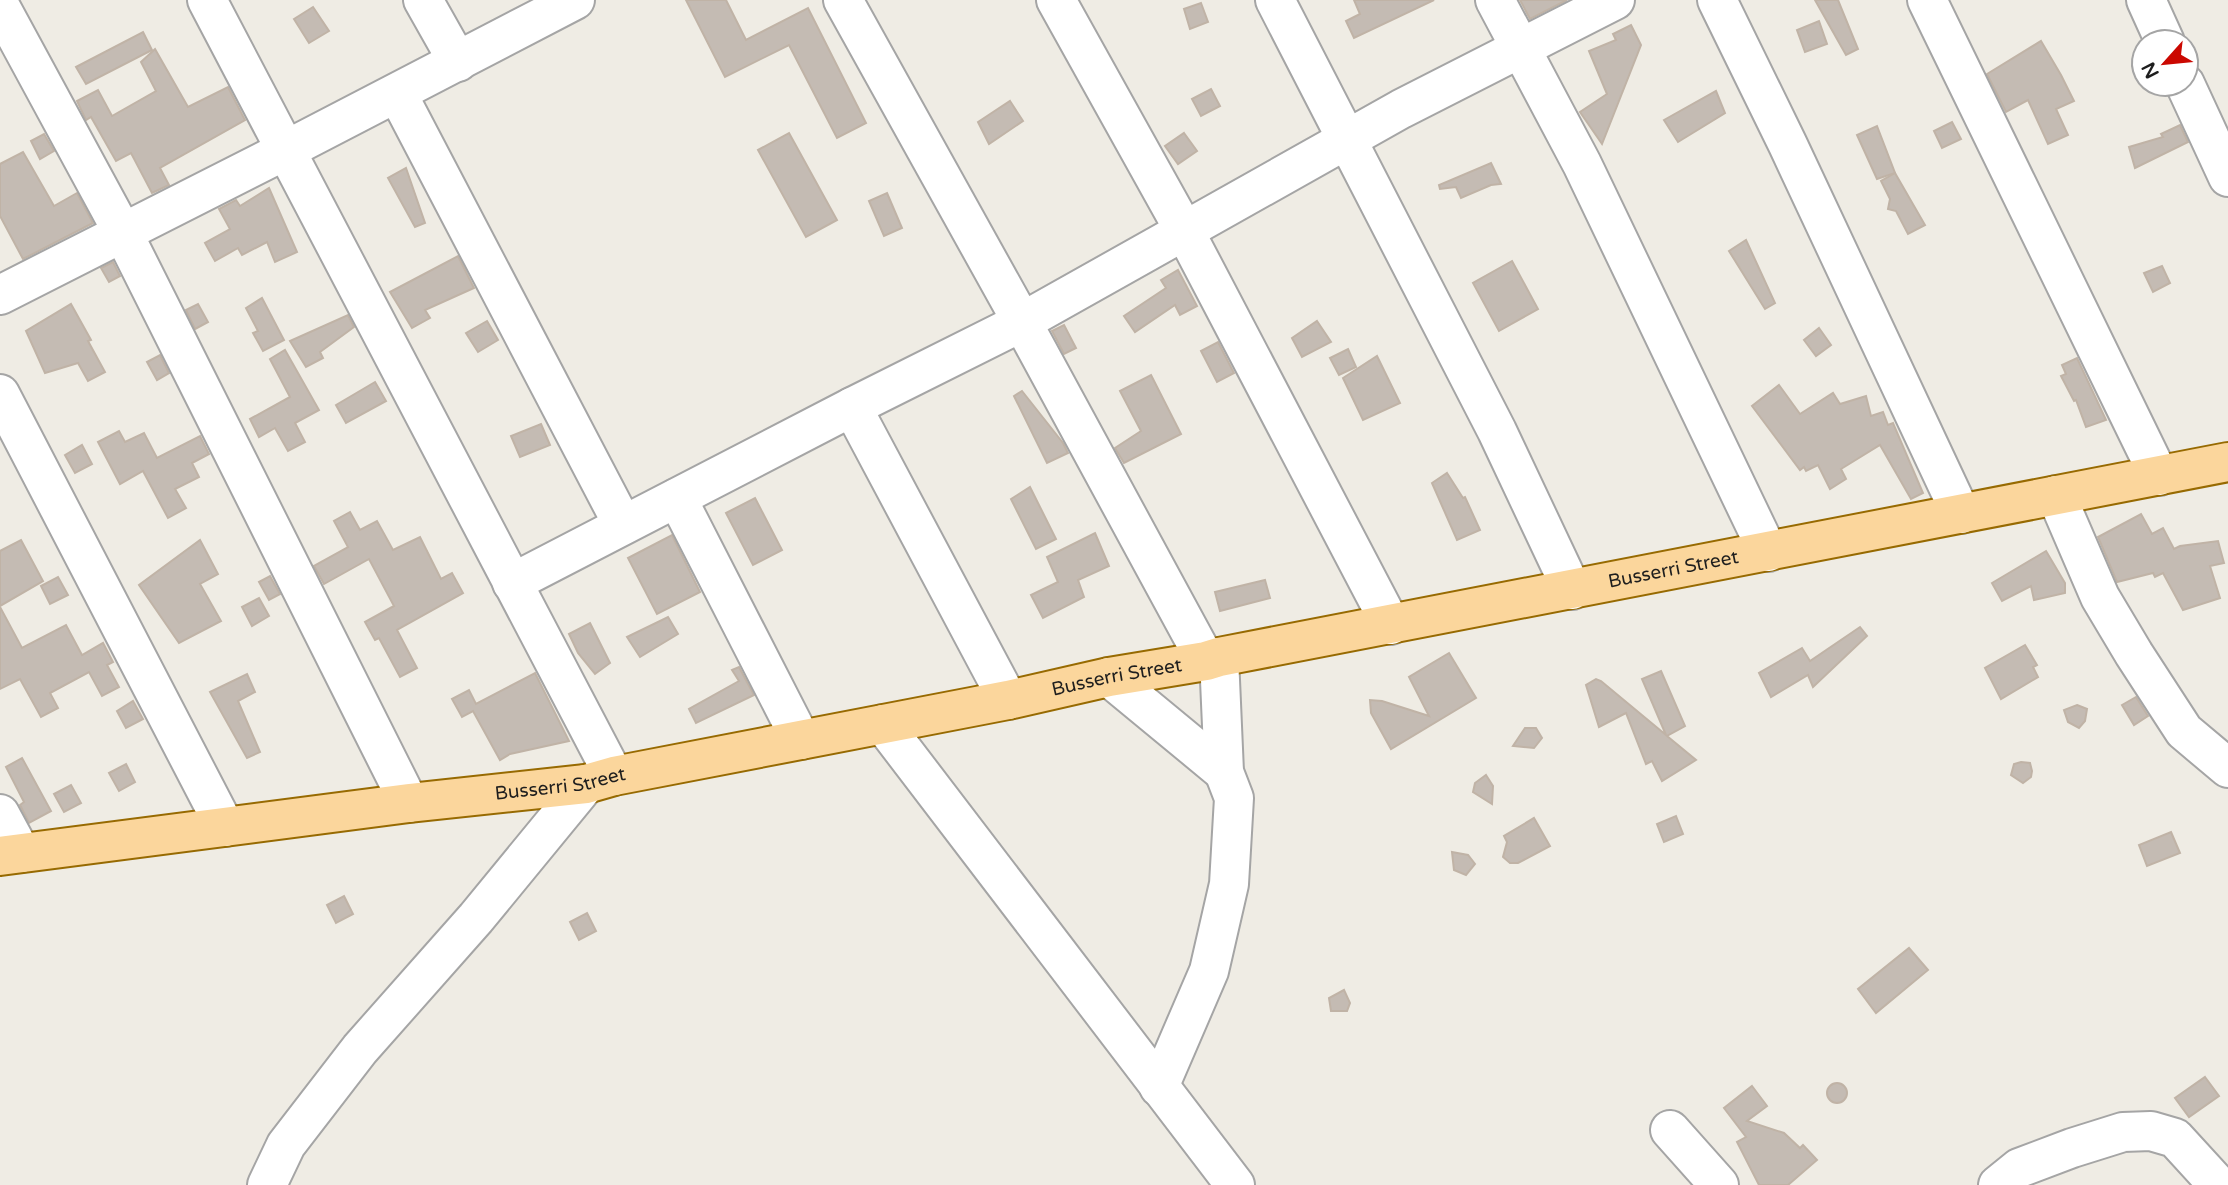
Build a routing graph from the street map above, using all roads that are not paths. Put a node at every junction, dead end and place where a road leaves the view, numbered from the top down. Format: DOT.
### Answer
graph roads {
  1 [pos="207,0"];
  2 [pos="423,0"];
  3 [pos="575,0"];
  4 [pos="843,0"];
  5 [pos="1056,0"];
  6 [pos="1275,0"];
  7 [pos="1495,0"];
  8 [pos="1615,0"];
  9 [pos="1717,0"];
  10 [pos="1927,0"];
  11 [pos="2146,0"];
  12 [pos="0,6"];
  13 [pos="2159,28"];
  14 [pos="1522,49"];
  15 [pos="458,62"];
  16 [pos="397,93"];
  17 [pos="2191,98"];
  18 [pos="1348,139"];
  19 [pos="286,150"];
  20 [pos="2228,177"];
  21 [pos="1184,230"];
  22 [pos="123,233"];
  23 [pos="0,295"];
  24 [pos="1022,322"];
  25 [pos="0,394"];
  26 [pos="852,407"];
  27 [pos="2228,462"];
  28 [pos="2159,476"];
  29 [pos="2056,495"];
  30 [pos="677,498"];
  31 [pos="1961,514"];
  32 [pos="623,525"];
  33 [pos="1768,552"];
  34 [pos="512,583"];
  35 [pos="1572,590"];
  36 [pos="1391,625"];
  37 [pos="1213,659"];
  38 [pos="1109,677"];
  39 [pos="1008,700"];
  40 [pos="883,724"];
  41 [pos="801,740"];
  42 [pos="2228,768"];
  43 [pos="1224,772"];
  44 [pos="600,780"];
  45 [pos="409,803"];
  46 [pos="0,814"];
  47 [pos="225,827"];
  48 [pos="11,855"];
  49 [pos="1159,1087"];
  50 [pos="1670,1130"];
  51 [pos="267,1185"];
  52 [pos="1235,1185"];
  53 [pos="1719,1185"];
  54 [pos="1998,1185"];
  55 [pos="2218,1185"];
  1 -- 19 [label="street"];
  2 -- 15 [label="street"];
  3 -- 15 [label="street"];
  4 -- 24 [label="street"];
  5 -- 21 [label="street"];
  6 -- 18 [label="street"];
  7 -- 14 [label="street"];
  8 -- 14 [label="street"];
  9 -- 31 [label="street"];
  10 -- 28 [label="street"];
  11 -- 13 [label="street"];
  12 -- 22 [label="street"];
  14 -- 18 [label="street"];
  14 -- 33 [label="street"];
  15 -- 16 [label="street"];
  16 -- 19 [label="street"];
  16 -- 32 [label="street"];
  17 -- 20 [label="street"];
  18 -- 21 [label="street"];
  18 -- 35 [label="street"];
  19 -- 22 [label="street"];
  19 -- 34 [label="street"];
  21 -- 24 [label="street"];
  21 -- 36 [label="street"];
  22 -- 23 [label="street"];
  22 -- 45 [label="street"];
  24 -- 26 [label="street"];
  24 -- 37 [label="street"];
  25 -- 47 [label="street"];
  26 -- 30 [label="street"];
  26 -- 39 [label="street"];
  27 -- 28 [label="main road, Busserri Street"];
  28 -- 29 [label="main road, Busserri Street"];
  29 -- 31 [label="main road, Busserri Street"];
  29 -- 42 [label="street"];
  30 -- 32 [label="street"];
  30 -- 41 [label="street"];
  31 -- 33 [label="main road, Busserri Street"];
  32 -- 34 [label="street"];
  33 -- 35 [label="main road, Busserri Street"];
  34 -- 44 [label="street"];
  35 -- 36 [label="main road, Busserri Street"];
  36 -- 37 [label="main road, Busserri Street"];
  37 -- 38 [label="main road, Busserri Street"];
  37 -- 43 [label="street"];
  38 -- 39 [label="main road, Busserri Street"];
  38 -- 43 [label="street"];
  39 -- 40 [label="main road, Busserri Street"];
  40 -- 41 [label="main road, Busserri Street"];
  40 -- 49 [label="street"];
  41 -- 44 [label="main road, Busserri Street"];
  43 -- 49 [label="street"];
  44 -- 45 [label="main road, Busserri Street"];
  44 -- 51 [label="street"];
  45 -- 47 [label="main road, Busserri Street"];
  46 -- 48 [label="street"];
  47 -- 48 [label="main road, Busserri Street"];
  49 -- 52 [label="street"];
  50 -- 53 [label="street"];
  54 -- 55 [label="street"];
}
